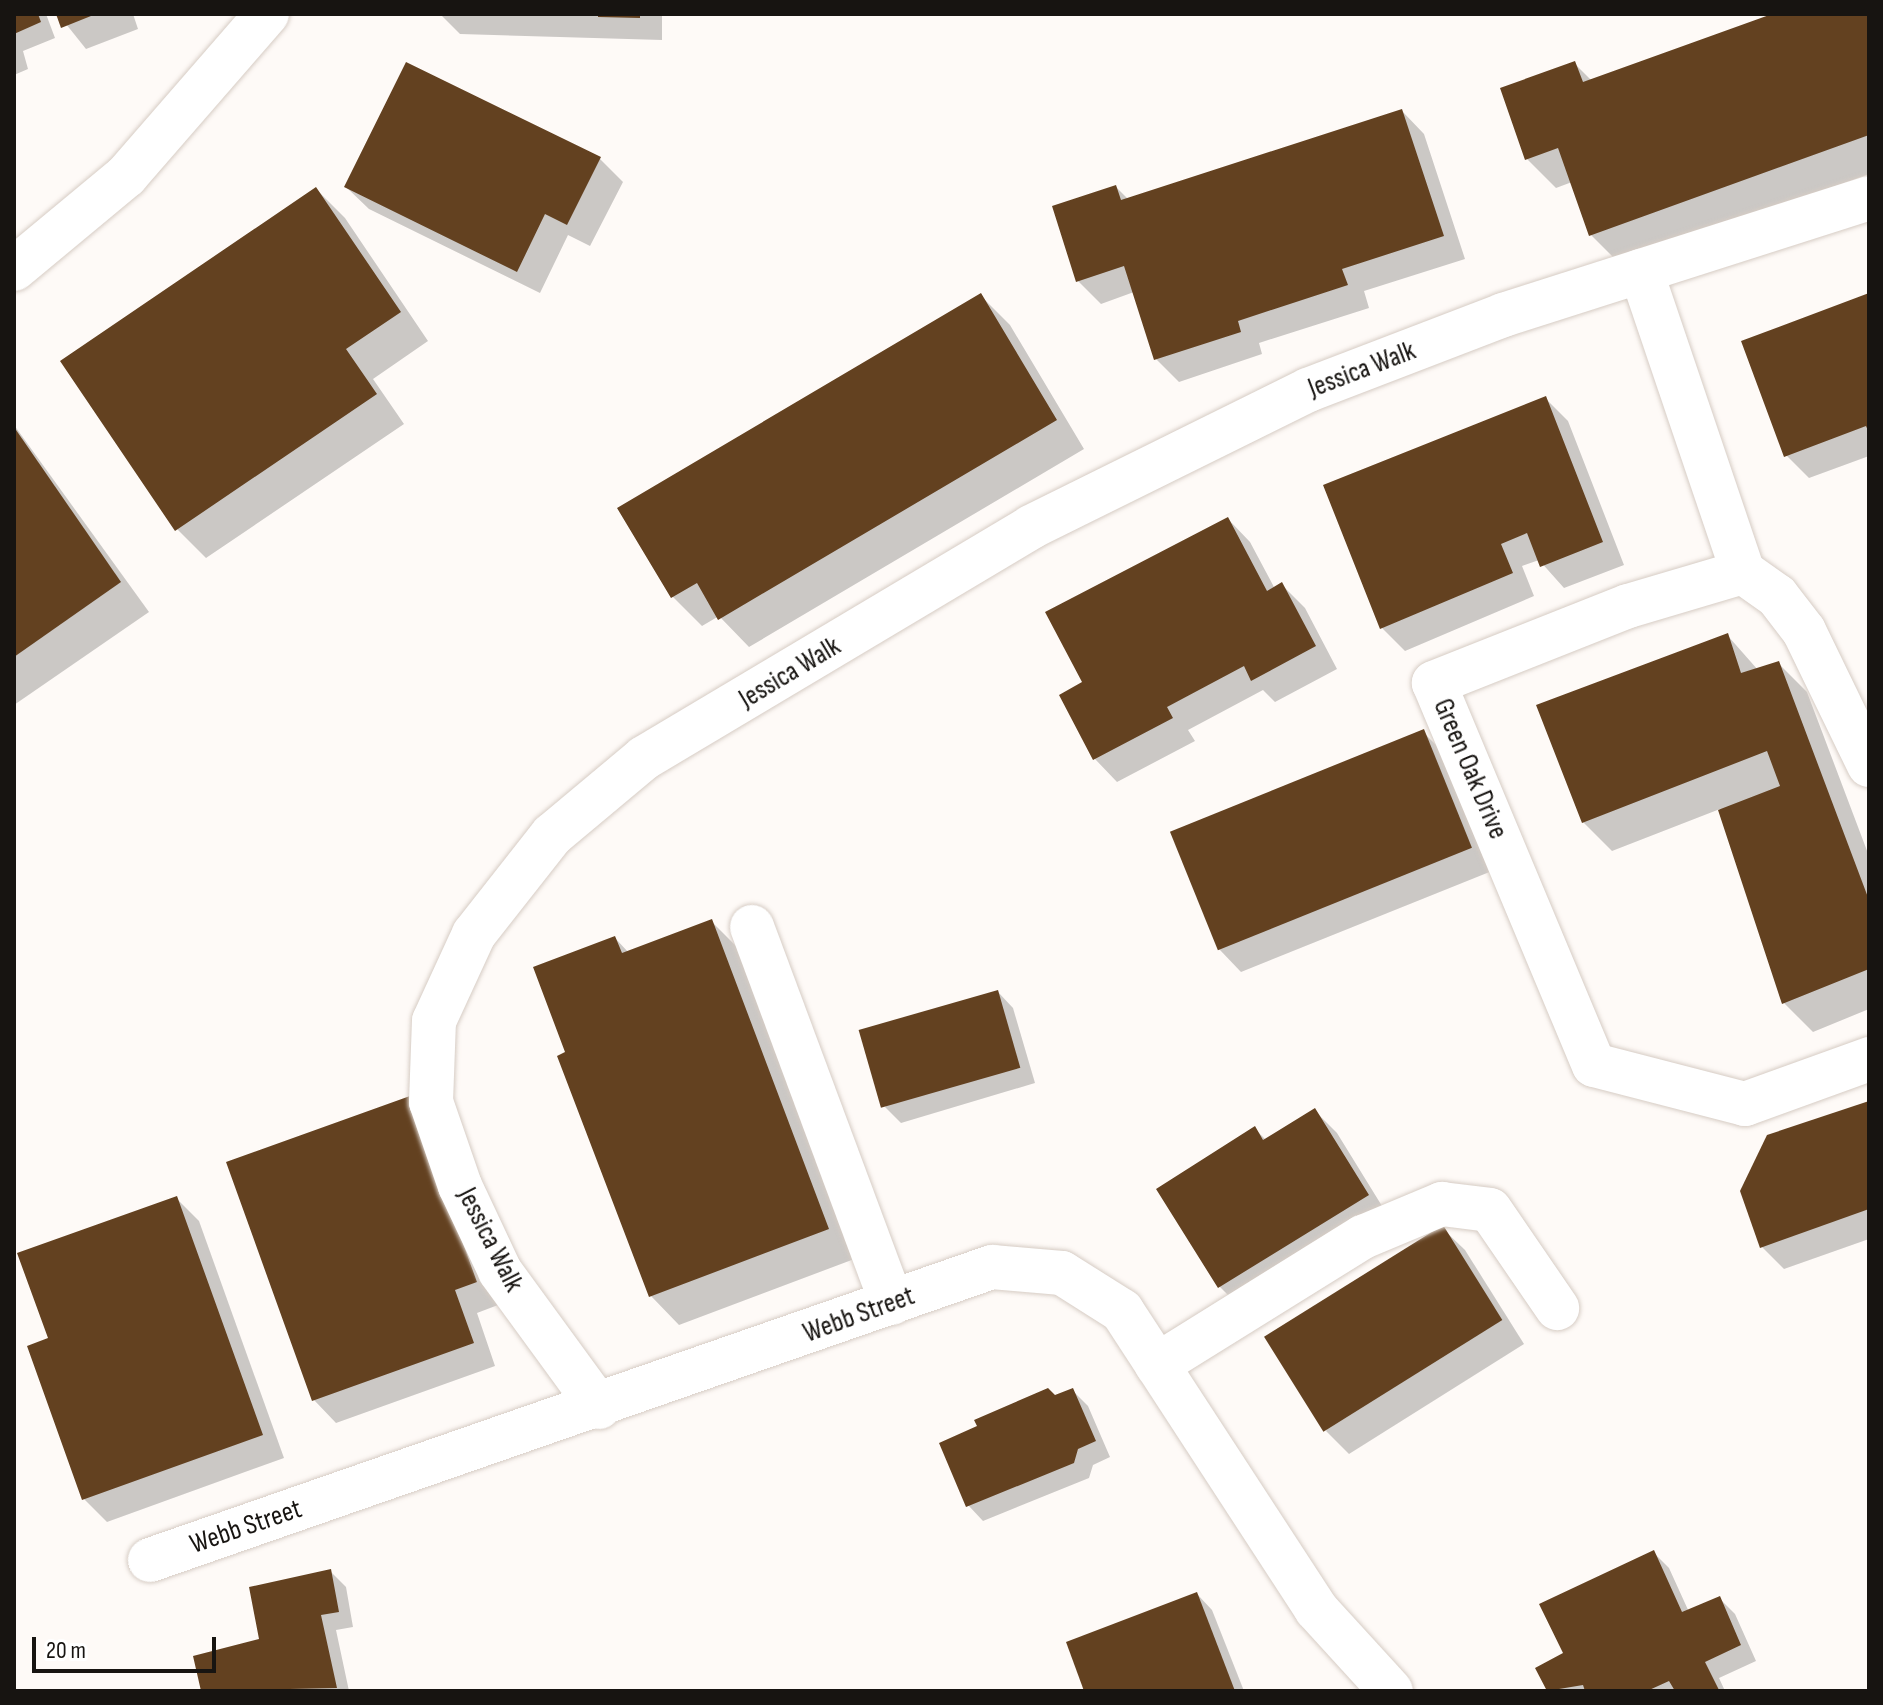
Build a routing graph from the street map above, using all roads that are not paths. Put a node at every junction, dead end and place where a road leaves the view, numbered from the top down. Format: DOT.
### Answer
graph roads {
  1 [pos="267,14"];
  2 [pos="1869,198"];
  3 [pos="14,269"];
  4 [pos="1641,271"];
  5 [pos="1743,572"];
  6 [pos="1865,744"];
  7 [pos="752,927"];
  8 [pos="1869,1059"];
  9 [pos="892,1303"];
  10 [pos="1557,1308"];
  11 [pos="1157,1365"];
  12 [pos="599,1407"];
  13 [pos="150,1560"];
  14 [pos="1391,1691"];
  1 -- 3 [label="street"];
  2 -- 4 [label="street, Jessica Walk"];
  4 -- 5 [label="street"];
  4 -- 12 [label="street, Jessica Walk"];
  5 -- 6 [label="street"];
  5 -- 8 [label="street, Green Oak Drive"];
  7 -- 9 [label="street"];
  9 -- 11 [label="street, Webb Street"];
  9 -- 12 [label="street, Webb Street"];
  10 -- 11 [label="street"];
  11 -- 14 [label="street, Webb Street"];
  12 -- 13 [label="street, Webb Street"];
}
